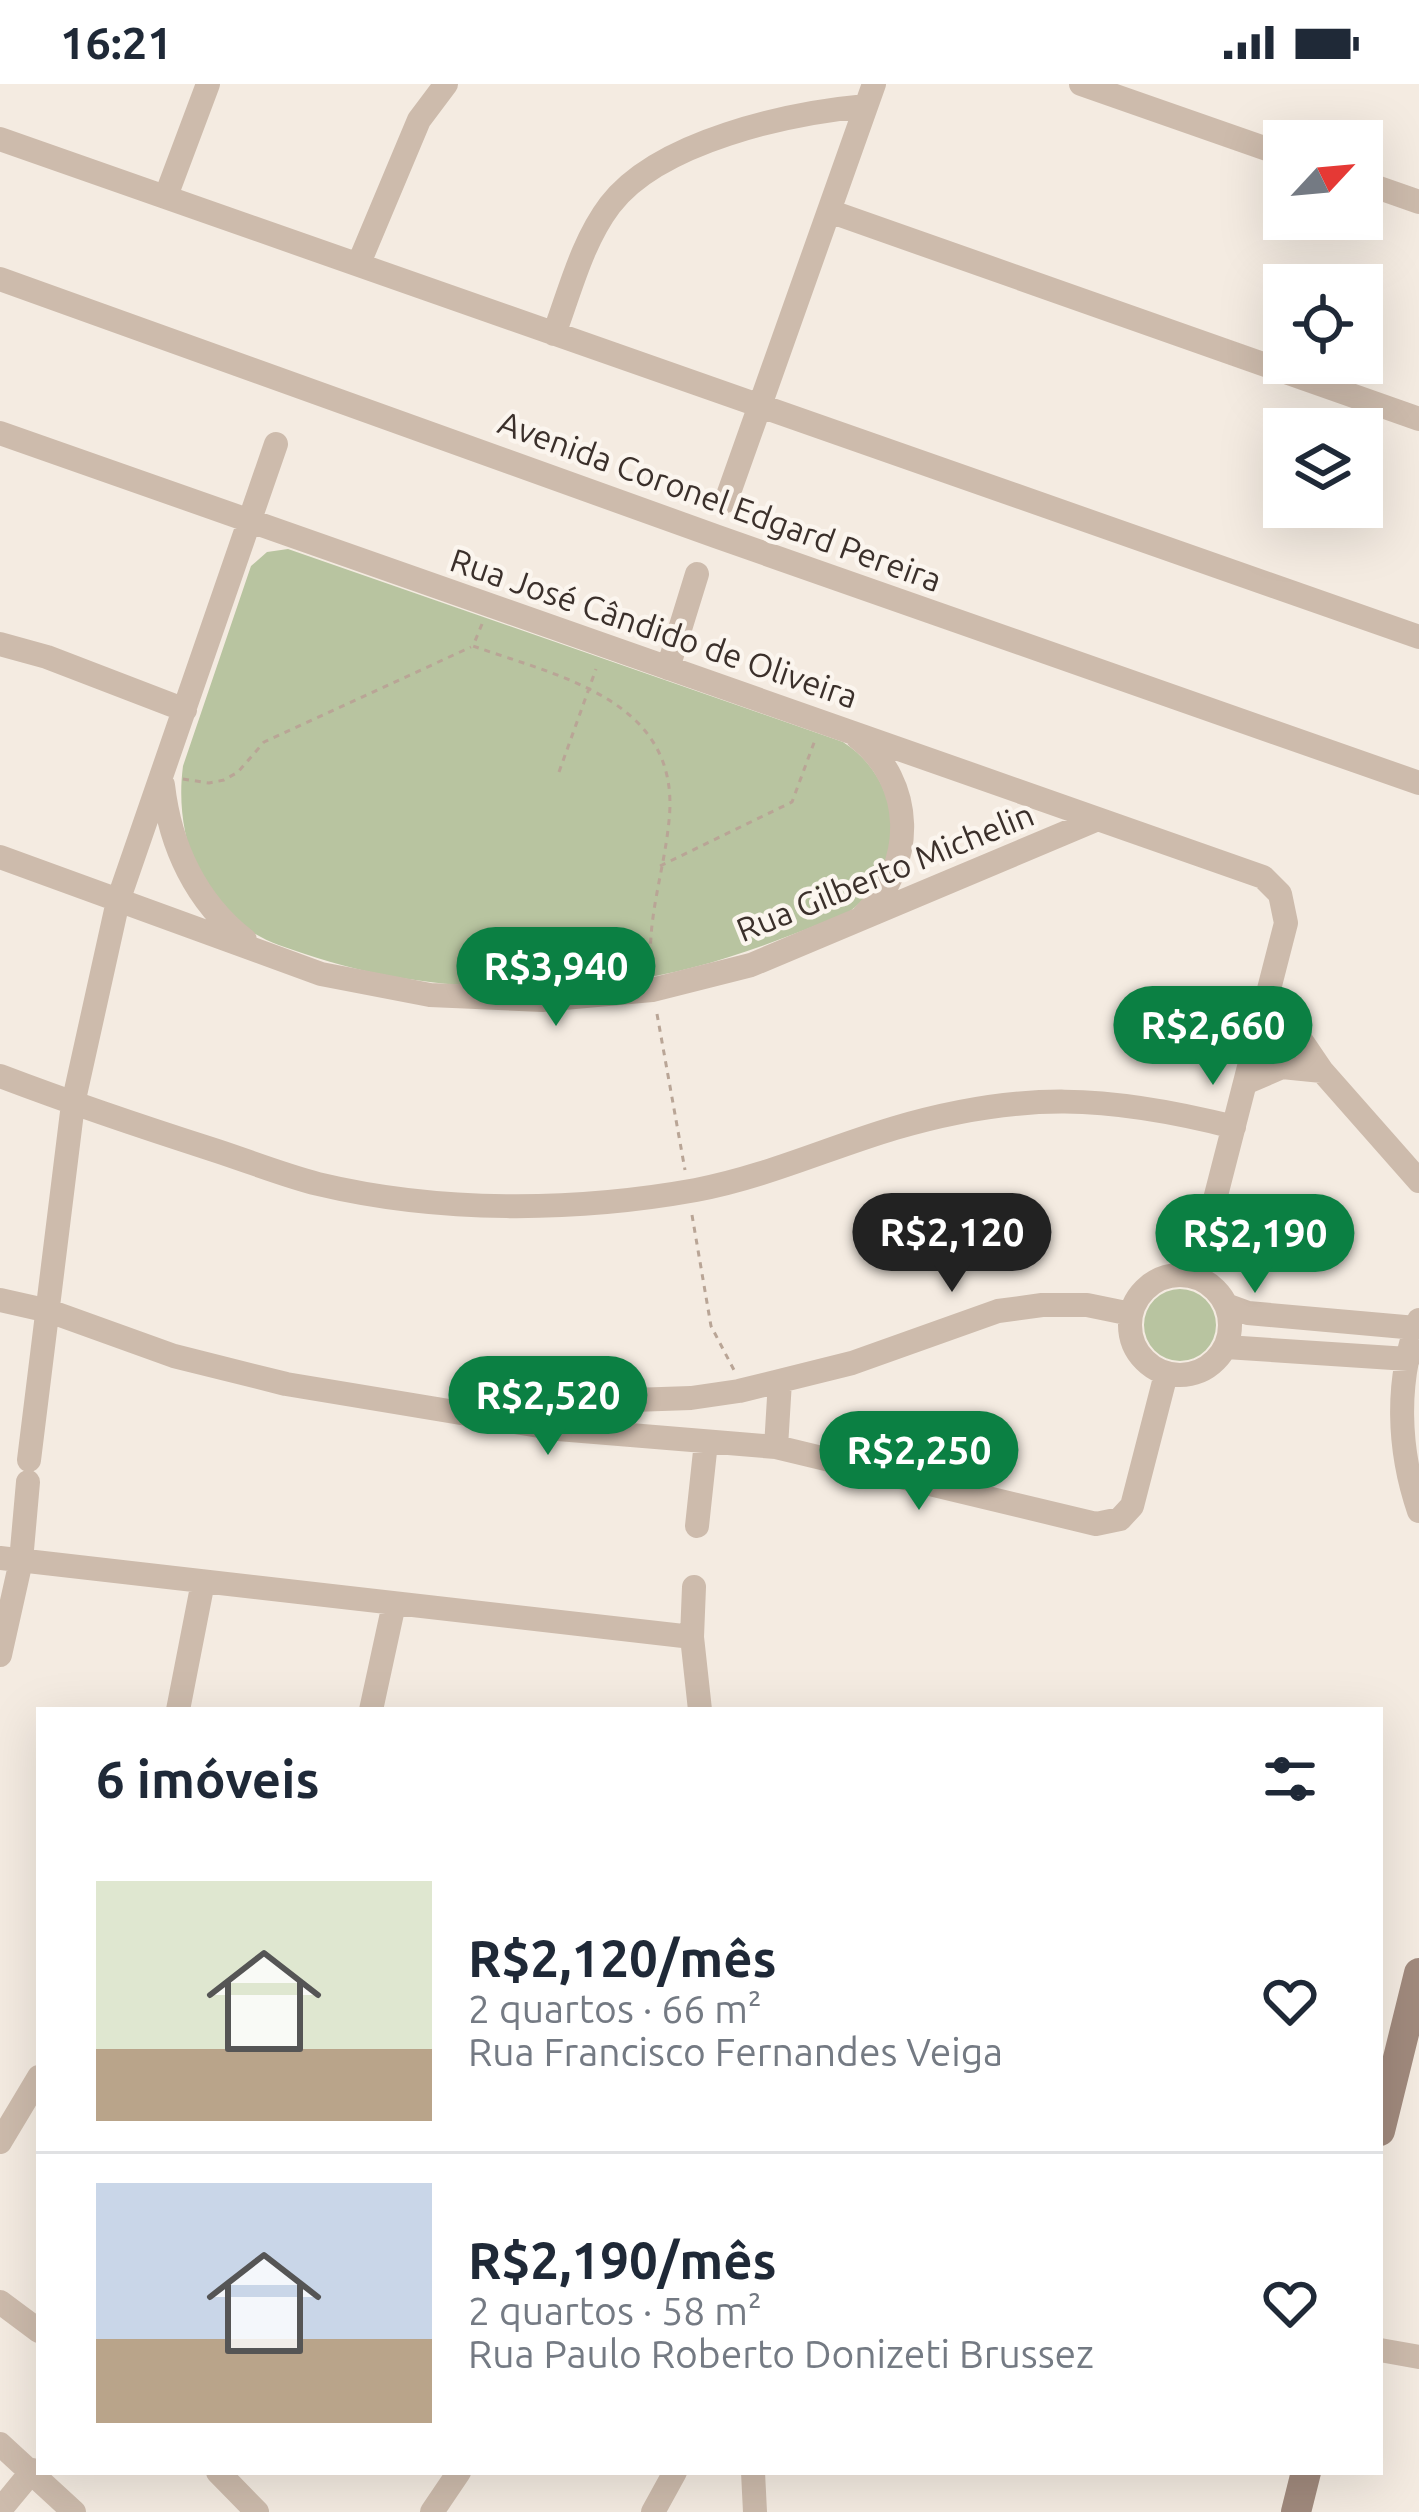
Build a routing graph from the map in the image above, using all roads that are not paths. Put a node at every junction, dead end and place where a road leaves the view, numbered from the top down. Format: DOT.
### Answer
graph roads {
  1 [pos="208,84"];
  2 [pos="446,84"];
  3 [pos="1081,84"];
  4 [pos="870,95"];
  5 [pos="0,139"];
  6 [pos="1263,148"];
  7 [pos="1383,189"];
  8 [pos="166,196"];
  9 [pos="1419,202"];
  10 [pos="829,211"];
  11 [pos="358,263"];
  12 [pos="0,279"];
  13 [pos="554,334"];
  14 [pos="760,407"];
  15 [pos="1419,419"];
  16 [pos="0,433"];
  17 [pos="276,444"];
  18 [pos="726,501"];
  19 [pos="252,522"];
  20 [pos="697,574"];
  21 [pos="1419,637"];
  22 [pos="0,644"];
  23 [pos="668,668"];
  24 [pos="185,710"];
  25 [pos="850,731"];
  26 [pos="162,776"];
  27 [pos="1419,783"];
  28 [pos="1098,819"];
  29 [pos="0,857"];
  30 [pos="118,901"];
  31 [pos="845,928"];
  32 [pos="261,952"];
  33 [pos="1269,993"];
  34 [pos="1322,1071"];
  35 [pos="0,1076"];
  36 [pos="1245,1084"];
  37 [pos="73,1104"];
  38 [pos="1234,1127"];
  39 [pos="1419,1180"];
  40 [pos="1195,1277"];
  41 [pos="0,1300"];
  42 [pos="1226,1305"];
  43 [pos="49,1311"];
  44 [pos="1131,1313"];
  45 [pos="1274,1315"];
  46 [pos="1329,1320"];
  47 [pos="1417,1324"];
  48 [pos="1226,1347"];
  49 [pos="1270,1348"];
  50 [pos="1328,1352"];
  51 [pos="1408,1359"];
  52 [pos="1166,1374"];
  53 [pos="780,1381"];
  54 [pos="691,1398"];
  55 [pos="400,1404"];
  56 [pos="706,1442"];
  57 [pos="776,1448"];
  58 [pos="1419,1511"];
  59 [pos="697,1526"];
  60 [pos="10,1559"];
  61 [pos="203,1582"];
  62 [pos="694,1587"];
  63 [pos="394,1604"];
  64 [pos="692,1637"];
  65 [pos="0,1655"];
  66 [pos="179,1707"];
  67 [pos="372,1707"];
  68 [pos="700,1707"];
  69 [pos="1419,1973"];
  70 [pos="36,2082"];
  71 [pos="1383,2119"];
  72 [pos="0,2142"];
  73 [pos="0,2302"];
  74 [pos="36,2329"];
  75 [pos="1383,2351"];
  76 [pos="1419,2357"];
  77 [pos="0,2444"];
  78 [pos="33,2470"];
  79 [pos="36,2473"];
  80 [pos="38,2475"];
  81 [pos="227,2475"];
  82 [pos="456,2475"];
  83 [pos="673,2475"];
  84 [pos="753,2475"];
  85 [pos="1305,2475"];
  86 [pos="0,2510"];
  87 [pos="74,2512"];
  88 [pos="257,2512"];
  89 [pos="432,2512"];
  90 [pos="653,2512"];
  91 [pos="755,2512"];
  92 [pos="1297,2512"];
  1 -- 8 [label="street"];
  2 -- 11 [label="street"];
  3 -- 6 [label="street"];
  4 -- 10 [label="street"];
  4 -- 13 [label="street"];
  5 -- 8 [label="street"];
  7 -- 9 [label="street"];
  8 -- 11 [label="street"];
  10 -- 14 [label="street"];
  10 -- 15 [label="street"];
  11 -- 13 [label="street"];
  12 -- 27 [label="street, Avenida Coronel Edgard Pereira"];
  13 -- 14 [label="street"];
  14 -- 18 [label="street"];
  14 -- 21 [label="street"];
  16 -- 19 [label="street, Rua José Cândido de Oliveira"];
  17 -- 19 [label="street"];
  19 -- 23 [label="street, Rua José Cândido de Oliveira"];
  19 -- 24 [label="street"];
  20 -- 23 [label="street"];
  22 -- 24 [label="street"];
  23 -- 25 [label="street, Rua José Cândido de Oliveira"];
  24 -- 26 [label="street"];
  25 -- 28 [label="street, Rua José Cândido de Oliveira"];
  25 -- 31 [label="street"];
  26 -- 30 [label="street"];
  26 -- 32 [label="street"];
  28 -- 31 [label="street, Rua Gilberto Michelin"];
  28 -- 33 [label="street, Rua José Cândido de Oliveira"];
  29 -- 30 [label="street, Rua Gilberto Michelin"];
  30 -- 32 [label="street, Rua Gilberto Michelin"];
  30 -- 37 [label="street"];
  31 -- 32 [label="street, Rua Gilberto Michelin"];
  33 -- 34 [label="street"];
  33 -- 36 [label="street"];
  34 -- 36 [label="street"];
  34 -- 39 [label="street"];
  35 -- 37 [label="street"];
  36 -- 38 [label="street"];
  37 -- 38 [label="street"];
  37 -- 43 [label="street"];
  38 -- 40 [label="street"];
  40 -- 42 [label="street"];
  40 -- 44 [label="street"];
  41 -- 43 [label="street"];
  42 -- 45 [label="street"];
  42 -- 48 [label="street"];
  43 -- 55 [label="street"];
  43 -- 60 [label="street"];
  44 -- 52 [label="street"];
  44 -- 53 [label="street"];
  45 -- 46 [label="street"];
  45 -- 49 [label="street"];
  46 -- 47 [label="street"];
  46 -- 50 [label="street"];
  47 -- 51 [label="street"];
  48 -- 49 [label="street"];
  48 -- 52 [label="street"];
  49 -- 50 [label="street"];
  50 -- 51 [label="street"];
  51 -- 58 [label="street"];
  52 -- 57 [label="street"];
  53 -- 54 [label="street"];
  53 -- 57 [label="street"];
  54 -- 55 [label="street"];
  54 -- 56 [label="street"];
  55 -- 56 [label="street"];
  56 -- 57 [label="street"];
  56 -- 59 [label="street"];
  60 -- 61 [label="street"];
  60 -- 65 [label="street"];
  61 -- 63 [label="street"];
  61 -- 66 [label="street"];
  62 -- 64 [label="street"];
  63 -- 64 [label="street"];
  63 -- 67 [label="street"];
  64 -- 68 [label="street"];
  69 -- 71 [label="main road"];
  70 -- 72 [label="street"];
  73 -- 74 [label="street"];
  75 -- 76 [label="street"];
  77 -- 78 [label="street"];
  78 -- 79 [label="street"];
  78 -- 86 [label="street"];
  80 -- 87 [label="street"];
  81 -- 88 [label="street"];
  82 -- 89 [label="street"];
  83 -- 90 [label="street"];
  84 -- 91 [label="street"];
  85 -- 92 [label="main road"];
}
